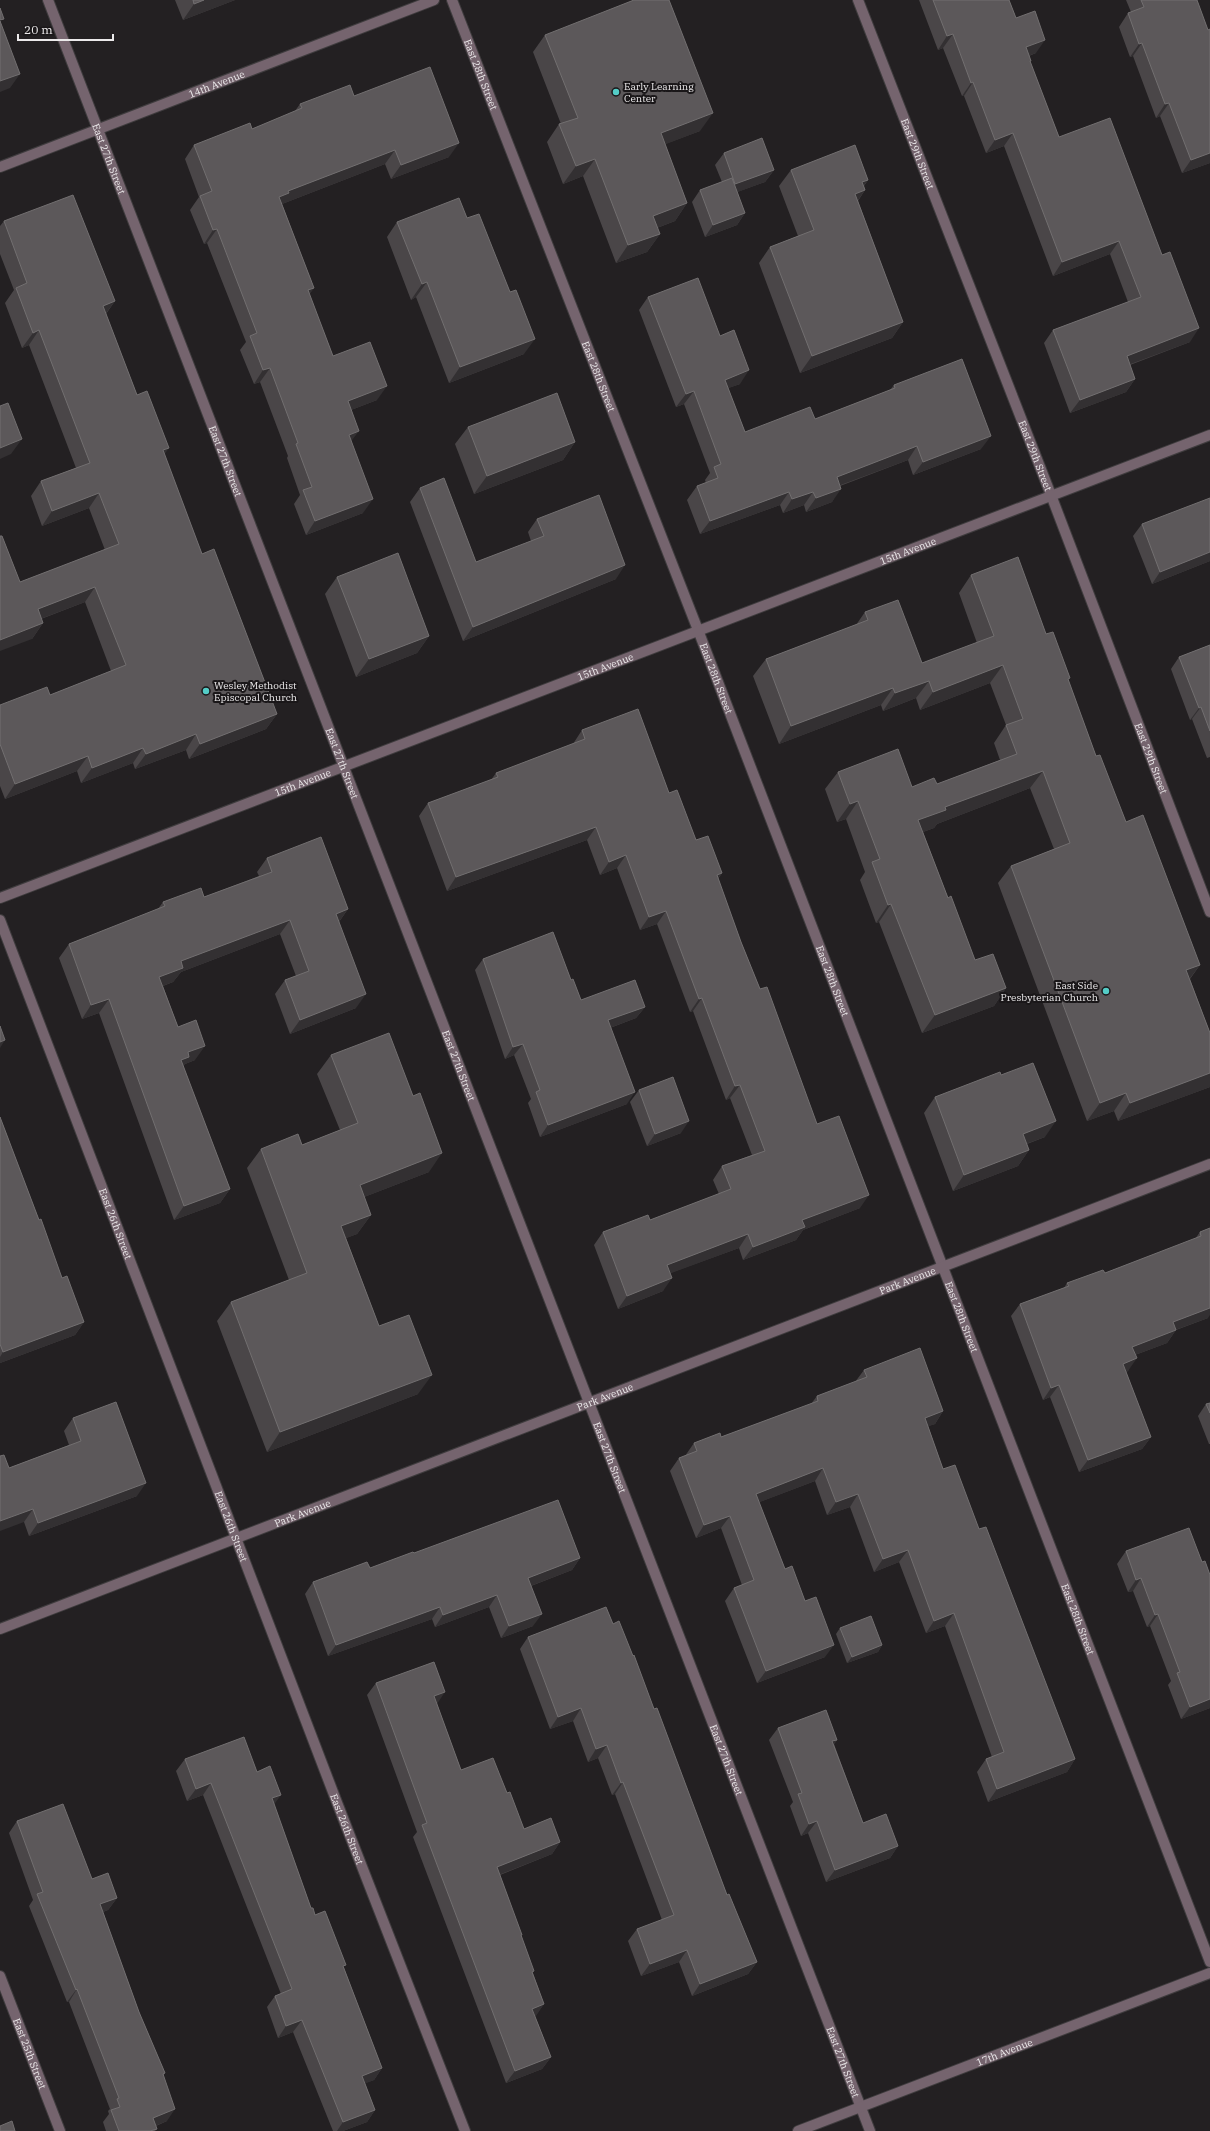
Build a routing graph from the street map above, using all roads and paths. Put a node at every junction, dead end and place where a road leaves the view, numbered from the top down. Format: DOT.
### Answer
graph roads {
  1 [pos="48,0"];
  2 [pos="434,0"];
  3 [pos="452,0"];
  4 [pos="858,0"];
  5 [pos="99,129"];
  6 [pos="0,167"];
  7 [pos="1210,435"];
  8 [pos="1051,495"];
  9 [pos="698,630"];
  10 [pos="345,766"];
  11 [pos="0,898"];
  12 [pos="1210,912"];
  13 [pos="0,920"];
  14 [pos="1210,1164"];
  15 [pos="943,1267"];
  16 [pos="589,1403"];
  17 [pos="236,1538"];
  18 [pos="0,1629"];
  19 [pos="1210,1962"];
  20 [pos="1210,1973"];
  21 [pos="0,1976"];
  22 [pos="860,2107"];
  23 [pos="60,2131"];
  24 [pos="466,2131"];
  25 [pos="798,2131"];
  26 [pos="870,2131"];
  1 -- 5 [label="street, East 27th Street"];
  2 -- 5 [label="street, 14th Avenue"];
  3 -- 9 [label="street, East 28th Street"];
  4 -- 8 [label="street, East 29th Street"];
  5 -- 6 [label="street, 14th Avenue"];
  5 -- 10 [label="street, East 27th Street"];
  7 -- 8 [label="street, 15th Avenue"];
  8 -- 9 [label="street, 15th Avenue"];
  8 -- 12 [label="street, East 29th Street"];
  9 -- 10 [label="street, 15th Avenue"];
  9 -- 15 [label="street, East 28th Street"];
  10 -- 11 [label="street, 15th Avenue"];
  10 -- 16 [label="street, East 27th Street"];
  13 -- 17 [label="street, East 26th Street"];
  14 -- 15 [label="street, Park Avenue"];
  15 -- 16 [label="street, Park Avenue"];
  15 -- 19 [label="street, East 28th Street"];
  16 -- 17 [label="street, Park Avenue"];
  16 -- 22 [label="street, East 27th Street"];
  17 -- 18 [label="street, Park Avenue"];
  17 -- 24 [label="street, East 26th Street"];
  20 -- 22 [label="street, 17th Avenue"];
  21 -- 23 [label="street, East 25th Street"];
  22 -- 25 [label="street, 17th Avenue"];
  22 -- 26 [label="street, East 27th Street"];
}
